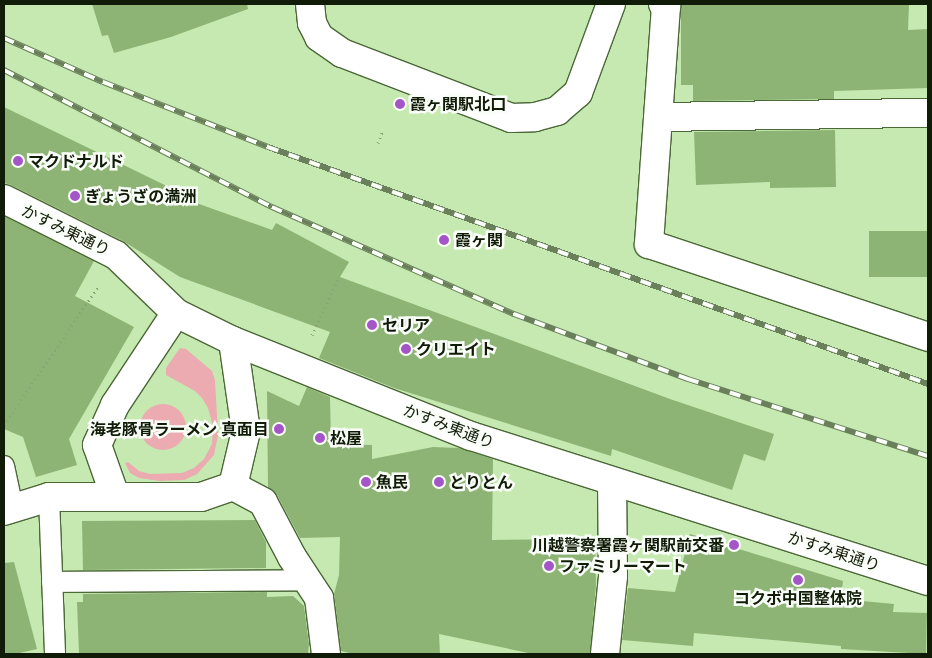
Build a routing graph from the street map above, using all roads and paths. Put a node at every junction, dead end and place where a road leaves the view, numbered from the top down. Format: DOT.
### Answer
graph roads {
  1 [pos="310,4"];
  2 [pos="612,4"];
  3 [pos="663,4"];
  4 [pos="928,114"];
  5 [pos="660,116"];
  6 [pos="383,130"];
  7 [pos="378,143"];
  8 [pos="4,199"];
  9 [pos="339,277"];
  10 [pos="100,284"];
  11 [pos="176,313"];
  12 [pos="311,336"];
  13 [pos="928,337"];
  14 [pos="232,341"];
  15 [pos="4,425"];
  16 [pos="4,466"];
  17 [pos="612,482"];
  18 [pos="233,486"];
  19 [pos="115,496"];
  20 [pos="49,497"];
  21 [pos="8,510"];
  22 [pos="308,580"];
  23 [pos="928,581"];
  24 [pos="52,582"];
  25 [pos="55,654"];
  26 [pos="326,654"];
  27 [pos="605,654"];
  1 -- 2 [label="street"];
  3 -- 5 [label="street"];
  4 -- 5 [label="street"];
  5 -- 13 [label="street"];
  6 -- 7 [label="path"];
  8 -- 11 [label="street, かすみ東通り"];
  9 -- 12 [label="path"];
  10 -- 15 [label="path"];
  11 -- 14 [label="street, かすみ東通り"];
  11 -- 19 [label="street"];
  14 -- 17 [label="street, かすみ東通り"];
  14 -- 18 [label="street"];
  16 -- 21 [label="lane"];
  17 -- 23 [label="street, かすみ東通り"];
  17 -- 27 [label="street"];
  18 -- 19 [label="street"];
  18 -- 22 [label="street"];
  19 -- 20 [label="street"];
  20 -- 21 [label="street"];
  20 -- 24 [label="lane"];
  22 -- 24 [label="lane"];
  22 -- 26 [label="street"];
  24 -- 25 [label="lane"];
}
